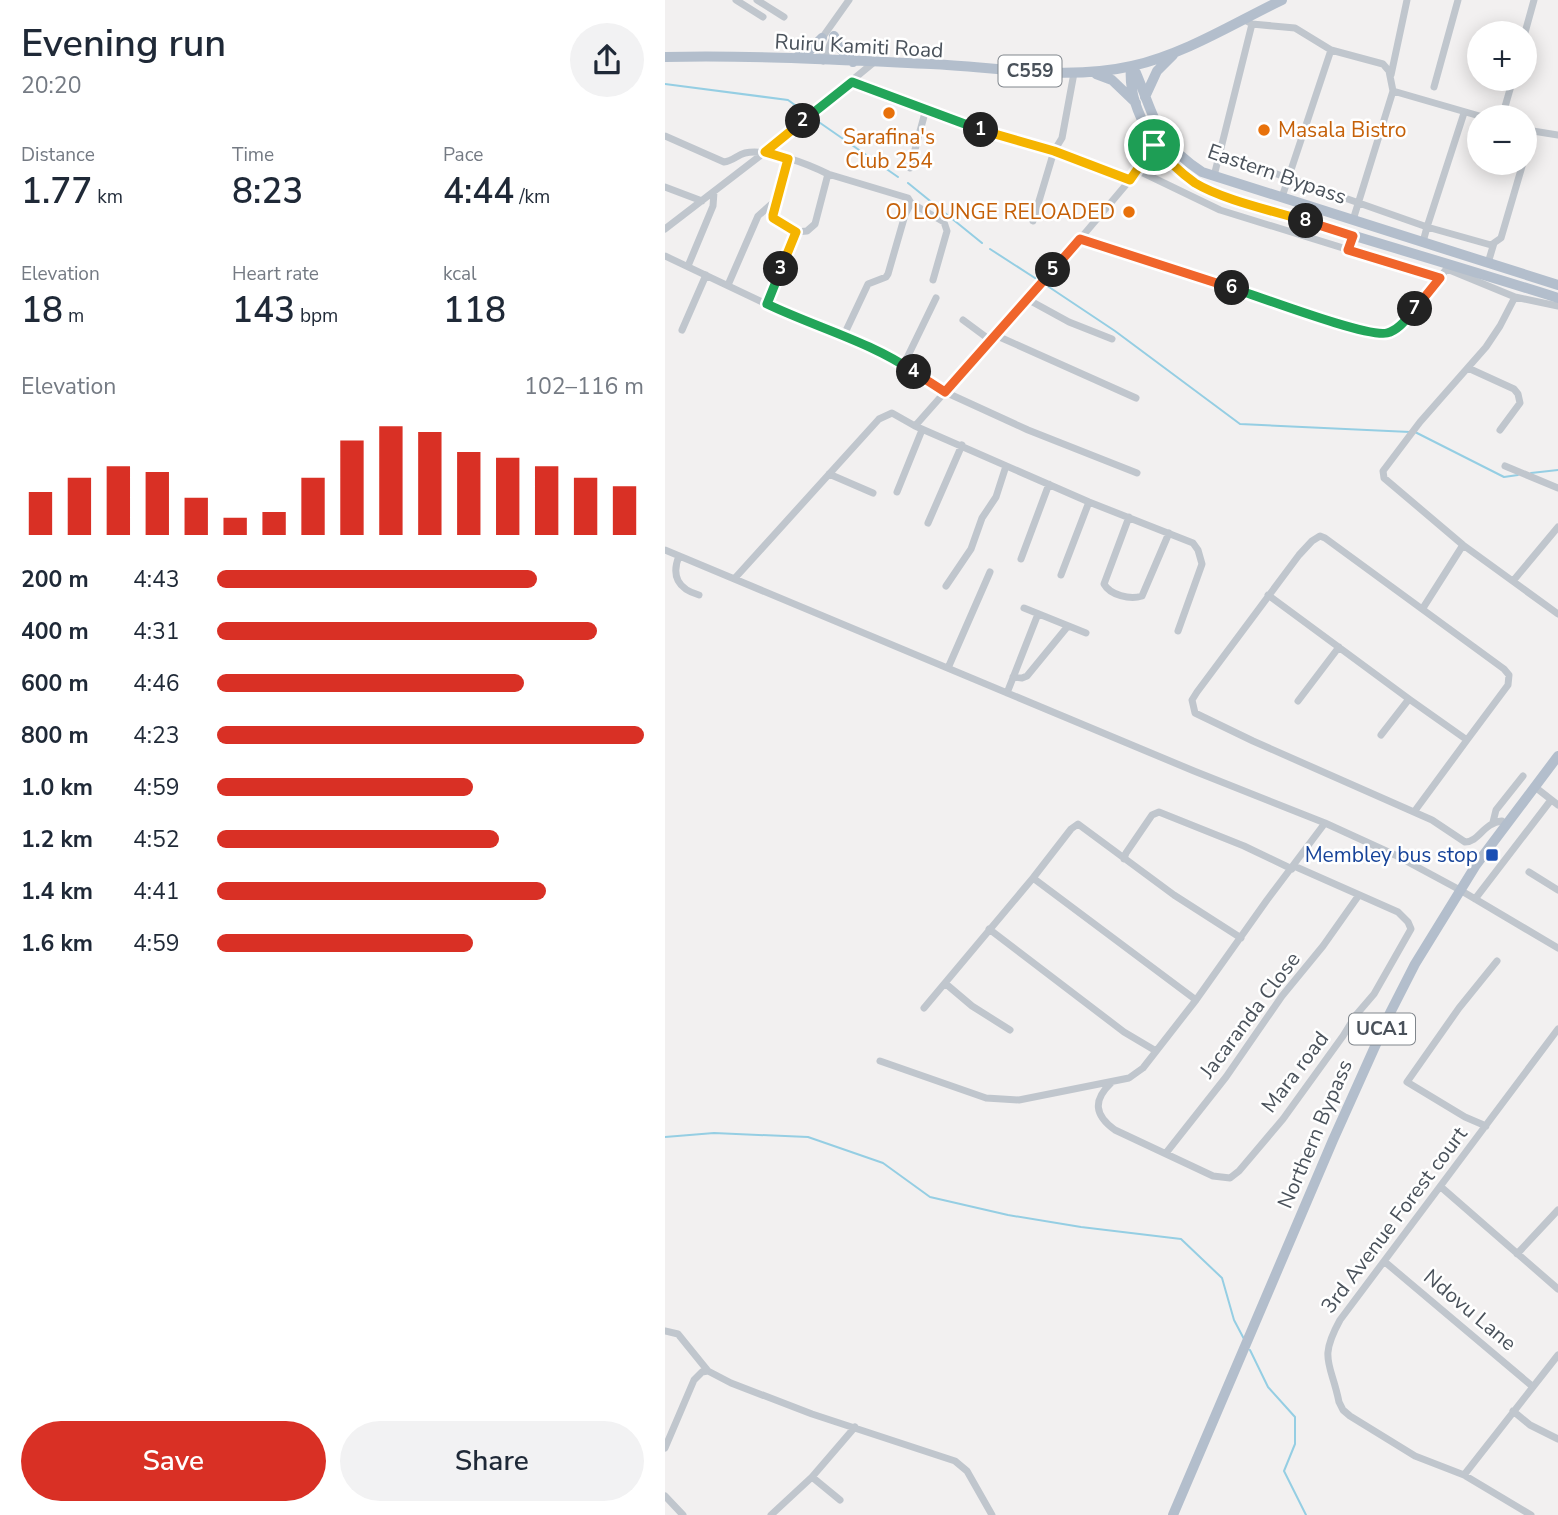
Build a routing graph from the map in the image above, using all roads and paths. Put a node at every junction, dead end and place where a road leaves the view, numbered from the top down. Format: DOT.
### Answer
graph roads {
  1 [pos="736,0"];
  2 [pos="757,0"];
  3 [pos="849,0"];
  4 [pos="1282,0"];
  5 [pos="1407,0"];
  6 [pos="1458,0"];
  7 [pos="1534,0"];
  8 [pos="762,17"];
  9 [pos="784,17"];
  10 [pos="836,21"];
  11 [pos="1528,21"];
  12 [pos="1248,22"];
  13 [pos="834,36"];
  14 [pos="822,38"];
  15 [pos="1331,50"];
  16 [pos="1178,51"];
  17 [pos="665,57"];
  18 [pos="745,58"];
  19 [pos="794,59"];
  20 [pos="821,60"];
  21 [pos="853,62"];
  22 [pos="870,66"];
  23 [pos="1131,66"];
  24 [pos="1090,72"];
  25 [pos="1074,73"];
  26 [pos="1391,76"];
  27 [pos="852,82"];
  28 [pos="1434,87"];
  29 [pos="1393,90"];
  30 [pos="1141,101"];
  31 [pos="926,109"];
  32 [pos="1464,113"];
  33 [pos="1467,114"];
  34 [pos="1537,131"];
  35 [pos="1558,135"];
  36 [pos="665,136"];
  37 [pos="1158,140"];
  38 [pos="1054,151"];
  39 [pos="765,152"];
  40 [pos="1220,155"];
  41 [pos="788,159"];
  42 [pos="911,168"];
  43 [pos="1137,170"];
  44 [pos="828,174"];
  45 [pos="1520,175"];
  46 [pos="1214,176"];
  47 [pos="1288,178"];
  48 [pos="1130,180"];
  49 [pos="665,187"];
  50 [pos="713,192"];
  51 [pos="1226,196"];
  52 [pos="1282,197"];
  53 [pos="776,200"];
  54 [pos="702,201"];
  55 [pos="911,204"];
  56 [pos="1357,204"];
  57 [pos="1220,210"];
  58 [pos="1376,210"];
  59 [pos="1353,220"];
  60 [pos="1033,221"];
  61 [pos="1370,226"];
  62 [pos="1427,227"];
  63 [pos="665,229"];
  64 [pos="796,232"];
  65 [pos="1353,236"];
  66 [pos="1080,239"];
  67 [pos="1423,242"];
  68 [pos="1495,243"];
  69 [pos="1348,250"];
  70 [pos="665,256"];
  71 [pos="1488,263"];
  72 [pos="688,266"];
  73 [pos="1448,267"];
  74 [pos="706,275"];
  75 [pos="1440,278"];
  76 [pos="933,280"];
  77 [pos="728,285"];
  78 [pos="1558,285"];
  79 [pos="1515,297"];
  80 [pos="936,298"];
  81 [pos="1558,298"];
  82 [pos="1027,299"];
  83 [pos="767,304"];
  84 [pos="1558,306"];
  85 [pos="964,320"];
  86 [pos="682,330"];
  87 [pos="843,337"];
  88 [pos="993,338"];
  89 [pos="1112,340"];
  90 [pos="904,364"];
  91 [pos="1468,368"];
  92 [pos="945,392"];
  93 [pos="1136,398"];
  94 [pos="918,428"];
  95 [pos="1500,430"];
  96 [pos="963,445"];
  97 [pos="1006,466"];
  98 [pos="1505,466"];
  99 [pos="1136,473"];
  100 [pos="829,474"];
  101 [pos="1049,484"];
  102 [pos="1558,488"];
  103 [pos="897,492"];
  104 [pos="873,493"];
  105 [pos="1089,502"];
  106 [pos="1129,517"];
  107 [pos="928,523"];
  108 [pos="1558,527"];
  109 [pos="1169,533"];
  110 [pos="1463,545"];
  111 [pos="665,550"];
  112 [pos="679,556"];
  113 [pos="1021,559"];
  114 [pos="990,572"];
  115 [pos="1061,575"];
  116 [pos="735,579"];
  117 [pos="1513,581"];
  118 [pos="946,586"];
  119 [pos="699,594"];
  120 [pos="1268,595"];
  121 [pos="1024,608"];
  122 [pos="1423,608"];
  123 [pos="1038,614"];
  124 [pos="1558,614"];
  125 [pos="1068,626"];
  126 [pos="1178,631"];
  127 [pos="1086,633"];
  128 [pos="1339,646"];
  129 [pos="948,668"];
  130 [pos="1013,677"];
  131 [pos="1007,693"];
  132 [pos="1409,699"];
  133 [pos="1298,701"];
  134 [pos="1381,735"];
  135 [pos="1467,740"];
  136 [pos="1558,756"];
  137 [pos="1523,776"];
  138 [pos="1535,787"];
  139 [pos="1555,802"];
  140 [pos="1414,812"];
  141 [pos="1325,823"];
  142 [pos="1499,823"];
  143 [pos="1124,859"];
  144 [pos="1293,867"];
  145 [pos="1529,872"];
  146 [pos="1033,878"];
  147 [pos="1460,890"];
  148 [pos="1558,890"];
  149 [pos="1359,895"];
  150 [pos="1475,899"];
  151 [pos="989,929"];
  152 [pos="1241,938"];
  153 [pos="1558,948"];
  154 [pos="1497,961"];
  155 [pos="946,984"];
  156 [pos="1196,1000"];
  157 [pos="924,1008"];
  158 [pos="1558,1029"];
  159 [pos="1010,1030"];
  160 [pos="1156,1051"];
  161 [pos="880,1061"];
  162 [pos="1111,1083"];
  163 [pos="1486,1126"];
  164 [pos="1165,1153"];
  165 [pos="1441,1187"];
  166 [pos="1558,1210"];
  167 [pos="1517,1254"];
  168 [pos="1385,1262"];
  169 [pos="1558,1289"];
  170 [pos="665,1331"];
  171 [pos="1558,1355"];
  172 [pos="708,1371"];
  173 [pos="1532,1386"];
  174 [pos="1513,1411"];
  175 [pos="855,1427"];
  176 [pos="1558,1439"];
  177 [pos="665,1448"];
  178 [pos="1464,1475"];
  179 [pos="812,1477"];
  180 [pos="666,1498"];
  181 [pos="840,1500"];
  182 [pos="683,1515"];
  183 [pos="771,1515"];
  184 [pos="992,1515"];
  185 [pos="1173,1515"];
  186 [pos="1531,1515"];
  1 -- 8 [label="street"];
  2 -- 9 [label="street"];
  3 -- 10 [label="street"];
  4 -- 12 [label="main road, Ruiru Kamiti Road / C559"];
  5 -- 26 [label="street"];
  6 -- 28 [label="street"];
  7 -- 11 [label="street"];
  10 -- 13 [label="street"];
  10 -- 14 [label="street"];
  12 -- 15 [label="street"];
  12 -- 16 [label="main road, Ruiru Kamiti Road / C559"];
  12 -- 40 [label="street"];
  13 -- 20 [label="street"];
  13 -- 21 [label="main road"];
  14 -- 19 [label="main road"];
  14 -- 20 [label="street"];
  15 -- 26 [label="street"];
  15 -- 47 [label="street"];
  16 -- 23 [label="main road, Ruiru Kamiti Road / C559"];
  16 -- 30 [label="main road"];
  17 -- 18 [label="main road, Ruiru Kamiti Road / C559"];
  18 -- 19 [label="main road, Ruiru Kamiti Road / C559"];
  18 -- 22 [label="main road, Ruiru Kamiti Road / C559"];
  19 -- 20 [label="main road, Ruiru Kamiti Road / C559"];
  20 -- 21 [label="main road, Ruiru Kamiti Road / C559"];
  21 -- 22 [label="main road, Ruiru Kamiti Road / C559"];
  22 -- 25 [label="main road, Ruiru Kamiti Road / C559"];
  22 -- 27 [label="street"];
  23 -- 24 [label="main road, Ruiru Kamiti Road / C559"];
  23 -- 30 [label="main road, Eastern Bypass"];
  24 -- 25 [label="main road, Ruiru Kamiti Road / C559"];
  24 -- 30 [label="main road"];
  25 -- 38 [label="street"];
  26 -- 29 [label="street"];
  27 -- 31 [label="street"];
  27 -- 39 [label="street"];
  29 -- 32 [label="street"];
  29 -- 56 [label="street"];
  30 -- 37 [label="main road, Eastern Bypass"];
  31 -- 38 [label="street"];
  31 -- 42 [label="street"];
  32 -- 33 [label="street"];
  32 -- 62 [label="street"];
  34 -- 35 [label="street"];
  36 -- 39 [label="street"];
  37 -- 43 [label="street"];
  37 -- 46 [label="main road, Eastern Bypass"];
  37 -- 51 [label="main road, Eastern Bypass"];
  38 -- 48 [label="street"];
  38 -- 60 [label="street"];
  39 -- 41 [label="street"];
  39 -- 50 [label="street"];
  40 -- 46 [label="street"];
  40 -- 47 [label="street"];
  41 -- 44 [label="street"];
  41 -- 53 [label="street"];
  43 -- 48 [label="street"];
  43 -- 57 [label="street"];
  44 -- 55 [label="street"];
  44 -- 64 [label="street"];
  45 -- 68 [label="street"];
  46 -- 52 [label="main road, Eastern Bypass"];
  47 -- 52 [label="street"];
  47 -- 56 [label="street"];
  48 -- 66 [label="street"];
  49 -- 54 [label="street"];
  50 -- 54 [label="street"];
  50 -- 72 [label="street"];
  51 -- 57 [label="street"];
  51 -- 65 [label="main road, Eastern Bypass"];
  52 -- 59 [label="main road, Eastern Bypass"];
  53 -- 64 [label="street"];
  53 -- 77 [label="street"];
  54 -- 63 [label="street"];
  55 -- 76 [label="street"];
  55 -- 87 [label="street"];
  56 -- 58 [label="street"];
  56 -- 59 [label="street"];
  57 -- 69 [label="street"];
  58 -- 61 [label="street"];
  58 -- 62 [label="street"];
  59 -- 61 [label="main road, Eastern Bypass"];
  61 -- 67 [label="main road, Eastern Bypass"];
  62 -- 67 [label="street"];
  62 -- 68 [label="street"];
  64 -- 83 [label="street"];
  65 -- 69 [label="street"];
  65 -- 73 [label="main road, Eastern Bypass"];
  66 -- 75 [label="street"];
  66 -- 82 [label="street"];
  67 -- 71 [label="main road, Eastern Bypass"];
  68 -- 71 [label="street"];
  69 -- 75 [label="street"];
  70 -- 72 [label="street"];
  71 -- 78 [label="main road, Eastern Bypass"];
  72 -- 74 [label="street"];
  73 -- 75 [label="street"];
  73 -- 79 [label="street"];
  73 -- 81 [label="main road, Eastern Bypass"];
  74 -- 77 [label="street"];
  74 -- 86 [label="street"];
  77 -- 83 [label="street"];
  79 -- 84 [label="street"];
  79 -- 91 [label="street"];
  80 -- 90 [label="street"];
  82 -- 88 [label="street"];
  82 -- 89 [label="street"];
  83 -- 87 [label="street"];
  85 -- 88 [label="street"];
  87 -- 90 [label="street"];
  88 -- 92 [label="street"];
  88 -- 93 [label="street"];
  90 -- 92 [label="street"];
  91 -- 95 [label="street"];
  91 -- 110 [label="street"];
  92 -- 94 [label="street"];
  92 -- 99 [label="street"];
  94 -- 96 [label="street"];
  94 -- 100 [label="street"];
  94 -- 103 [label="street"];
  96 -- 97 [label="street"];
  96 -- 107 [label="street"];
  97 -- 101 [label="street"];
  97 -- 118 [label="street"];
  98 -- 102 [label="street"];
  100 -- 104 [label="street"];
  100 -- 116 [label="street"];
  101 -- 105 [label="street"];
  101 -- 113 [label="street"];
  105 -- 106 [label="street"];
  105 -- 115 [label="street"];
  106 -- 109 [label="street"];
  106 -- 109 [label="street"];
  108 -- 117 [label="street"];
  109 -- 126 [label="street"];
  110 -- 117 [label="street"];
  110 -- 122 [label="street"];
  111 -- 112 [label="street"];
  112 -- 116 [label="street"];
  112 -- 119 [label="street"];
  114 -- 129 [label="street"];
  116 -- 129 [label="street"];
  117 -- 124 [label="street"];
  120 -- 122 [label="street"];
  120 -- 128 [label="street"];
  120 -- 140 [label="street"];
  121 -- 123 [label="street"];
  122 -- 135 [label="street"];
  123 -- 125 [label="street"];
  123 -- 130 [label="street"];
  125 -- 127 [label="street"];
  125 -- 130 [label="street"];
  128 -- 132 [label="street"];
  128 -- 133 [label="street"];
  129 -- 131 [label="street"];
  130 -- 131 [label="street"];
  131 -- 141 [label="street"];
  132 -- 134 [label="street"];
  132 -- 135 [label="street"];
  135 -- 140 [label="street"];
  136 -- 138 [label="main road, Northern Bypass / UCA1"];
  137 -- 142 [label="street"];
  138 -- 139 [label="street"];
  138 -- 142 [label="main road, Northern Bypass / UCA1"];
  139 -- 150 [label="street"];
  140 -- 142 [label="street"];
  141 -- 144 [label="street"];
  141 -- 147 [label="street"];
  142 -- 147 [label="main road, Northern Bypass / UCA1"];
  143 -- 144 [label="street, Mara road"];
  143 -- 146 [label="street"];
  143 -- 152 [label="street"];
  144 -- 149 [label="street, Mara road"];
  144 -- 152 [label="street"];
  145 -- 148 [label="street"];
  146 -- 151 [label="street"];
  146 -- 156 [label="street"];
  147 -- 150 [label="street"];
  147 -- 185 [label="main road, Northern Bypass / UCA1"];
  149 -- 164 [label="street, Jacaranda Close"];
  149 -- 164 [label="street, Mara road"];
  150 -- 153 [label="street"];
  151 -- 155 [label="street"];
  151 -- 160 [label="street"];
  152 -- 156 [label="street"];
  154 -- 163 [label="street"];
  155 -- 157 [label="street"];
  155 -- 159 [label="street"];
  156 -- 160 [label="street"];
  158 -- 163 [label="street, 3rd Avenue Forest court"];
  160 -- 162 [label="street"];
  161 -- 162 [label="street"];
  162 -- 164 [label="street"];
  163 -- 165 [label="street, 3rd Avenue Forest court"];
  165 -- 167 [label="street"];
  165 -- 168 [label="street, 3rd Avenue Forest court"];
  166 -- 167 [label="street"];
  167 -- 169 [label="street"];
  168 -- 173 [label="street, Ndovu Lane"];
  168 -- 178 [label="street, 3rd Avenue Forest court"];
  170 -- 172 [label="street"];
  171 -- 173 [label="street"];
  172 -- 175 [label="street"];
  172 -- 177 [label="street"];
  173 -- 174 [label="street"];
  174 -- 176 [label="street"];
  174 -- 178 [label="street"];
  175 -- 179 [label="street"];
  175 -- 184 [label="street"];
  178 -- 186 [label="street, 3rd Avenue Forest court"];
  179 -- 181 [label="street"];
  179 -- 183 [label="street"];
  180 -- 182 [label="street"];
}
